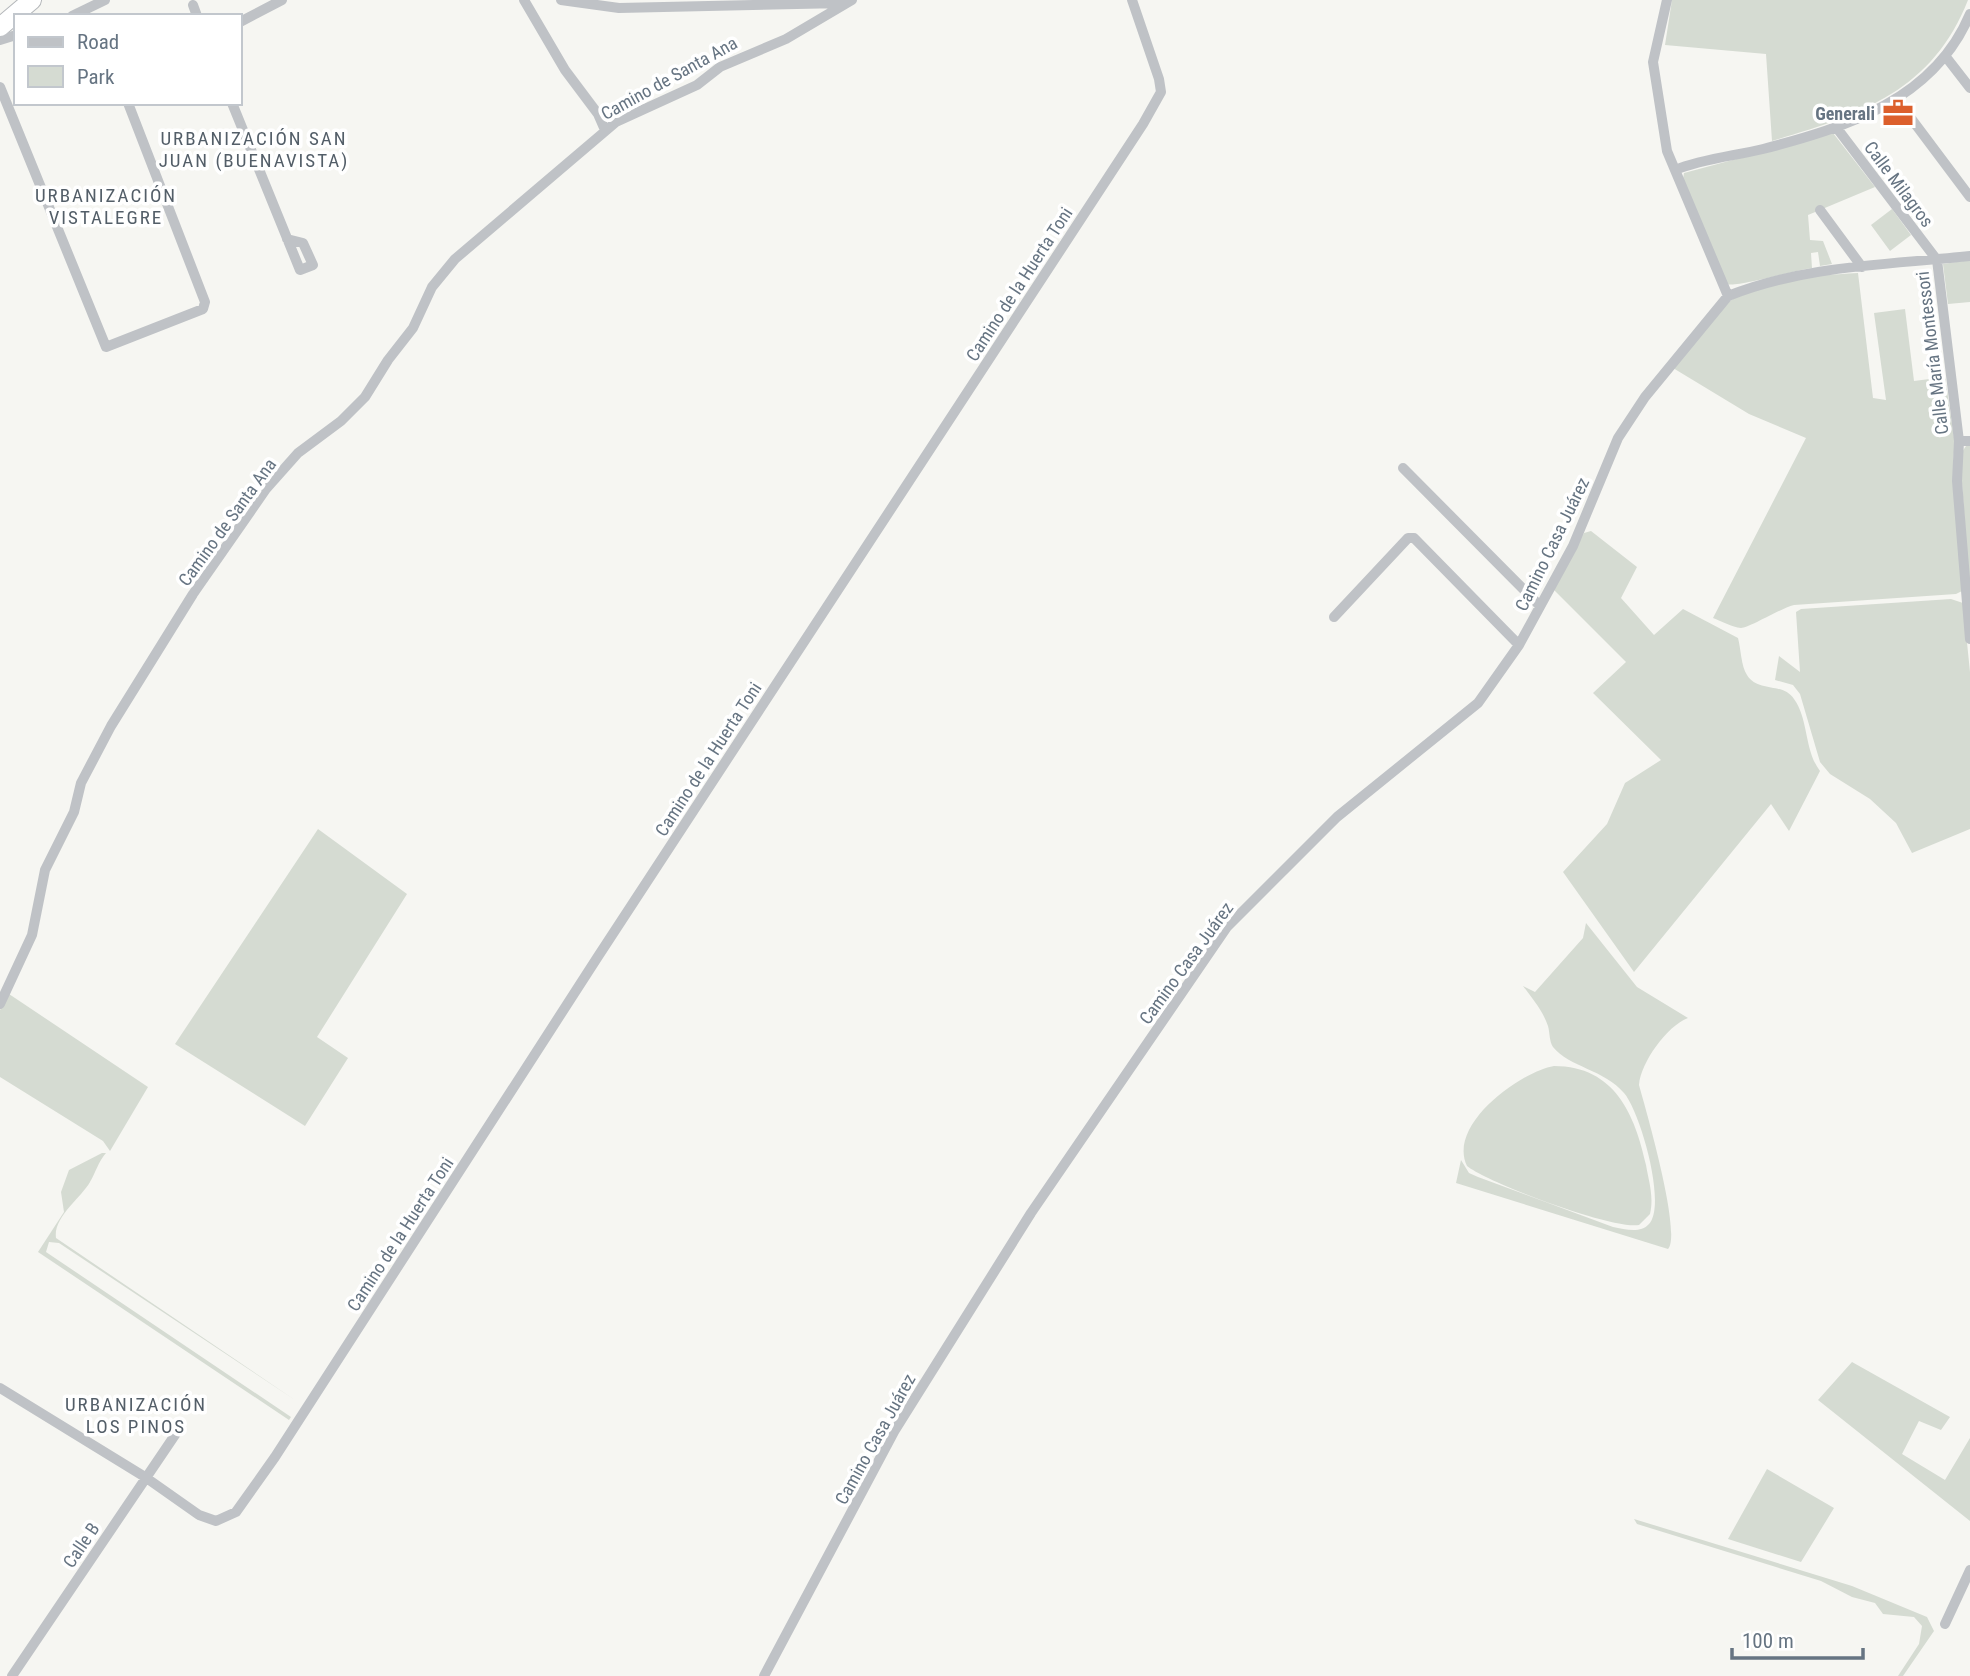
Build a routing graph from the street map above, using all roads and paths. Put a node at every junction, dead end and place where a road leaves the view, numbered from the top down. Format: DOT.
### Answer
graph roads {
  1 [pos="32,0"];
  2 [pos="105,0"];
  3 [pos="282,0"];
  4 [pos="524,0"];
  5 [pos="561,0"];
  6 [pos="1132,0"];
  7 [pos="1667,0"];
  8 [pos="851,1"];
  9 [pos="192,5"];
  10 [pos="15,14"];
  11 [pos="76,14"];
  12 [pos="196,14"];
  13 [pos="1970,14"];
  14 [pos="14,15"];
  15 [pos="242,21"];
  16 [pos="0,27"];
  17 [pos="1946,57"];
  18 [pos="0,87"];
  19 [pos="1970,88"];
  20 [pos="1898,101"];
  21 [pos="12,104"];
  22 [pos="129,105"];
  23 [pos="233,105"];
  24 [pos="1836,127"];
  25 [pos="605,130"];
  26 [pos="1675,170"];
  27 [pos="1970,197"];
  28 [pos="1820,210"];
  29 [pos="287,239"];
  30 [pos="1970,256"];
  31 [pos="1937,260"];
  32 [pos="1862,267"];
  33 [pos="1728,296"];
  34 [pos="1964,441"];
  35 [pos="1404,468"];
  36 [pos="1540,606"];
  37 [pos="1334,617"];
  38 [pos="1970,639"];
  39 [pos="1519,645"];
  40 [pos="0,1004"];
  41 [pos="0,1388"];
  42 [pos="177,1432"];
  43 [pos="145,1477"];
  44 [pos="1970,1570"];
  45 [pos="1945,1624"];
  46 [pos="12,1676"];
  47 [pos="764,1676"];
  1 -- 10 [label="highway"];
  2 -- 11 [label="street"];
  3 -- 15 [label="street"];
  4 -- 25 [label="street"];
  5 -- 8 [label="street"];
  6 -- 43 [label="street, Camino de la Huerta Toni"];
  7 -- 26 [label="street"];
  8 -- 25 [label="street, Camino de Santa Ana"];
  9 -- 12 [label="street"];
  13 -- 17 [label="street"];
  14 -- 16 [label="highway"];
  17 -- 19 [label="street"];
  17 -- 20 [label="street"];
  18 -- 21 [label="street"];
  20 -- 24 [label="street"];
  20 -- 27 [label="street"];
  21 -- 22 [label="street"];
  23 -- 29 [label="street"];
  24 -- 26 [label="street"];
  24 -- 31 [label="street, Calle Milagros"];
  25 -- 40 [label="street, Camino de Santa Ana"];
  26 -- 33 [label="street"];
  28 -- 32 [label="street"];
  30 -- 31 [label="street, Camino Casa Juárez"];
  31 -- 32 [label="street, Camino Casa Juárez"];
  31 -- 34 [label="street, Calle María Montessori"];
  32 -- 33 [label="street, Camino Casa Juárez"];
  33 -- 36 [label="street, Camino Casa Juárez"];
  34 -- 38 [label="street, Calle María Montessori"];
  35 -- 36 [label="street"];
  36 -- 39 [label="street, Camino Casa Juárez"];
  37 -- 39 [label="street"];
  39 -- 47 [label="street, Camino Casa Juárez"];
  41 -- 43 [label="street"];
  42 -- 43 [label="street, Calle B"];
  43 -- 46 [label="street, Calle B"];
  44 -- 45 [label="street"];
}
